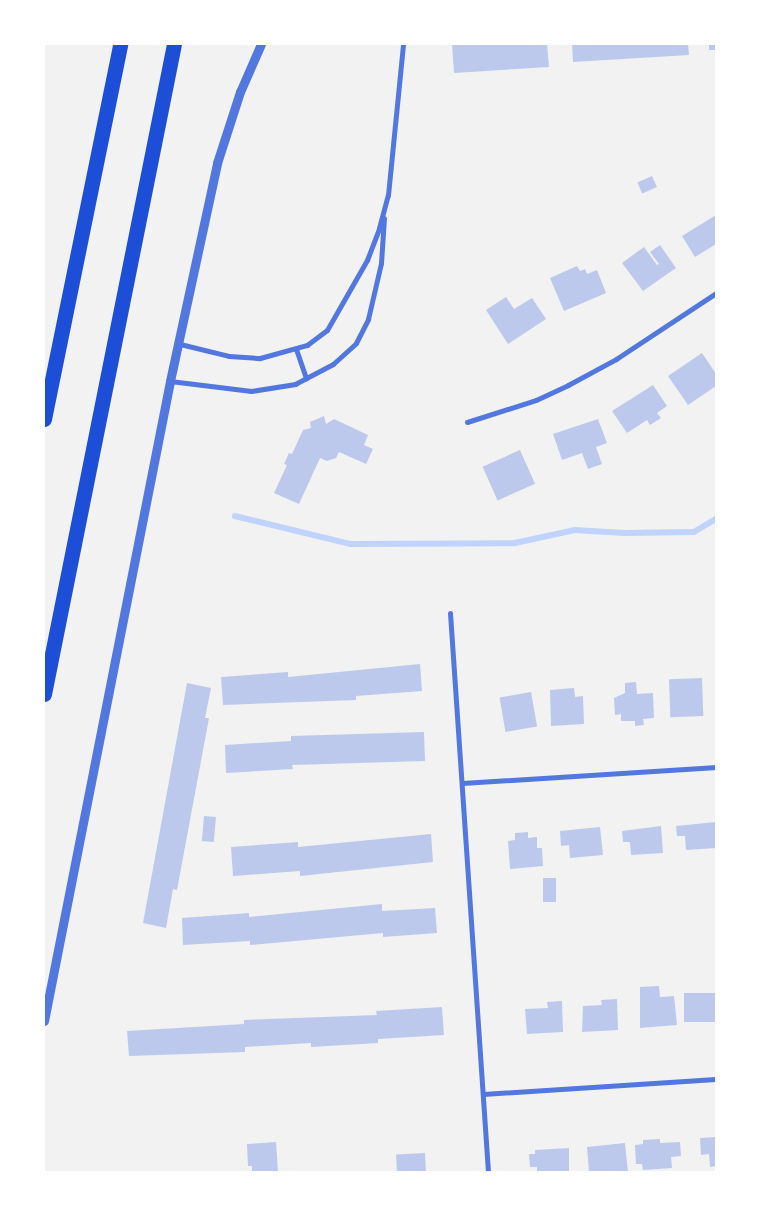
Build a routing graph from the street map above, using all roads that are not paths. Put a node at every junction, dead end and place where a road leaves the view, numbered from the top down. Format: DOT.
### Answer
graph roads {
  1 [pos="120,44"];
  2 [pos="174,44"];
  3 [pos="261,44"];
  4 [pos="403,44"];
  5 [pos="384,212"];
  6 [pos="716,294"];
  7 [pos="180,344"];
  8 [pos="296,349"];
  9 [pos="306,378"];
  10 [pos="170,381"];
  11 [pos="44,419"];
  12 [pos="467,422"];
  13 [pos="450,613"];
  14 [pos="44,694"];
  15 [pos="716,767"];
  16 [pos="462,783"];
  17 [pos="44,1021"];
  18 [pos="716,1079"];
  19 [pos="483,1094"];
  20 [pos="488,1172"];
  1 -- 11 [label="highway"];
  2 -- 14 [label="highway"];
  3 -- 7 [label="street"];
  4 -- 5 [label="street"];
  5 -- 8 [label="street"];
  5 -- 9 [label="street"];
  6 -- 12 [label="street"];
  7 -- 8 [label="street"];
  7 -- 10 [label="street"];
  8 -- 9 [label="street"];
  9 -- 10 [label="street"];
  10 -- 17 [label="street"];
  13 -- 16 [label="street"];
  15 -- 16 [label="street"];
  16 -- 19 [label="street"];
  18 -- 19 [label="street"];
  19 -- 20 [label="street"];
}
